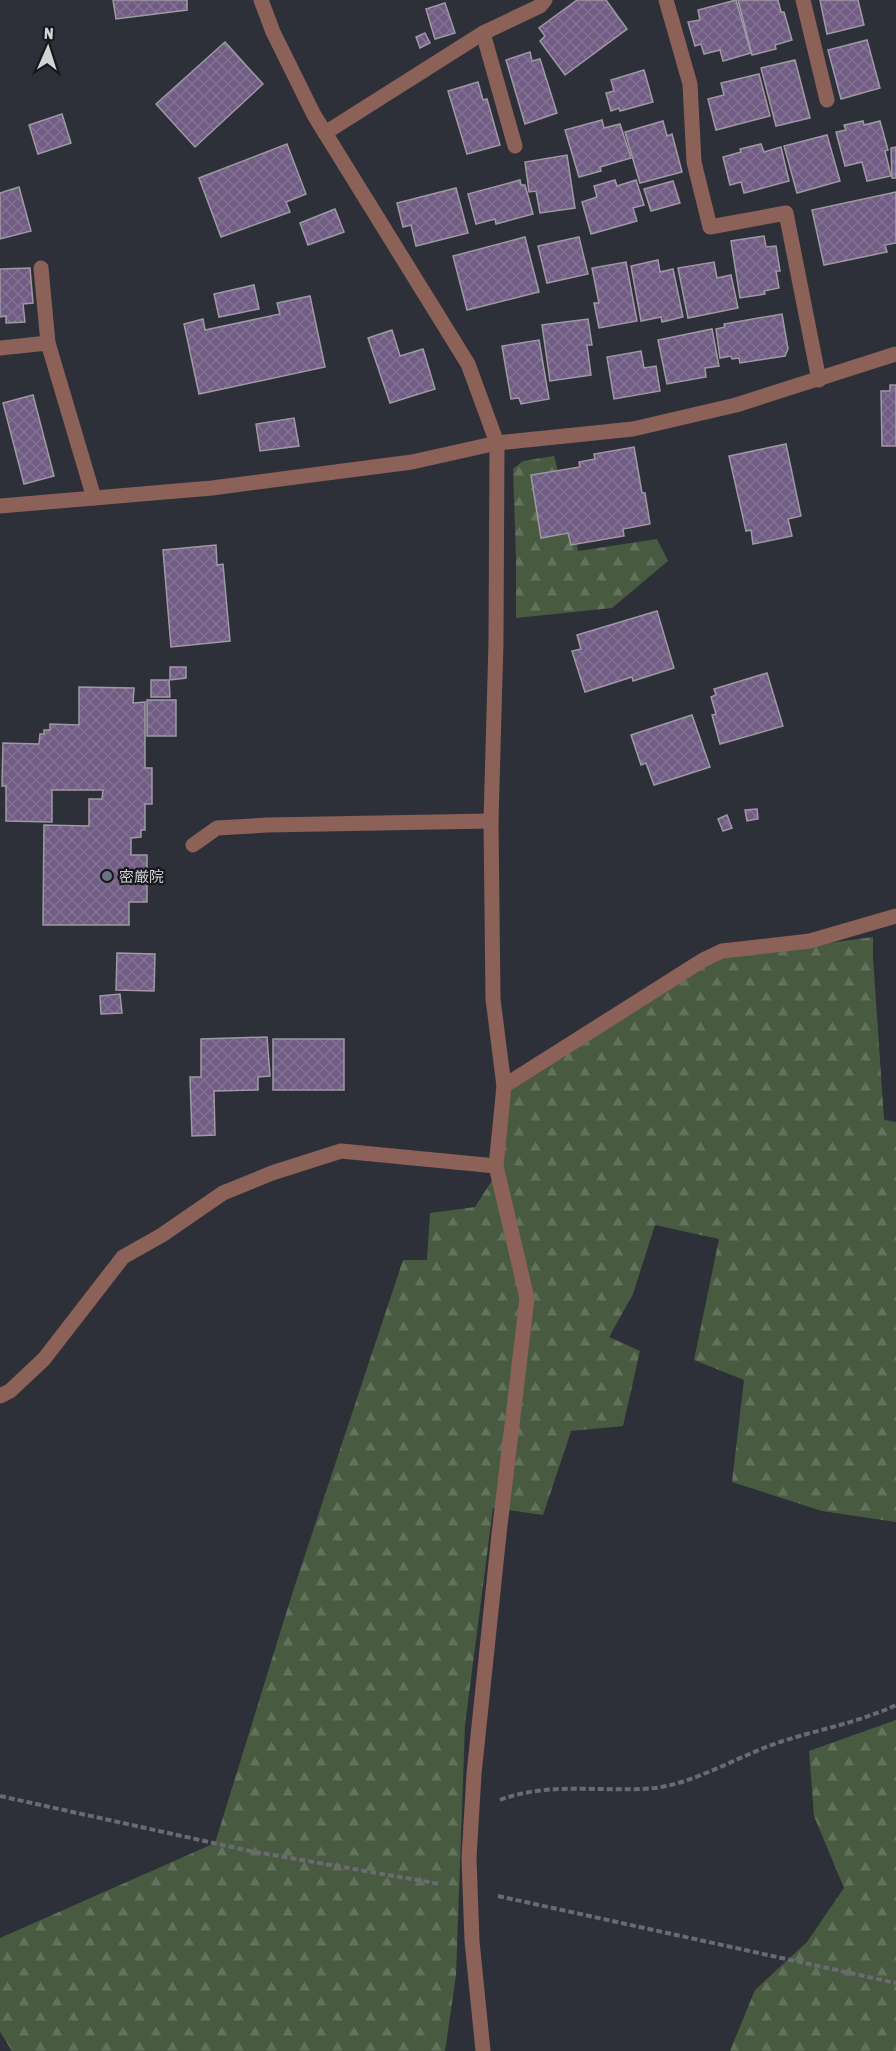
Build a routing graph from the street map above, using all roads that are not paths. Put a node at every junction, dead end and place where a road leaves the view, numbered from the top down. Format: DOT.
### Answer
graph roads {
  1 [pos="261,0"];
  2 [pos="545,0"];
  3 [pos="666,0"];
  4 [pos="802,0"];
  5 [pos="483,33"];
  6 [pos="827,100"];
  7 [pos="325,133"];
  8 [pos="515,146"];
  9 [pos="41,268"];
  10 [pos="48,344"];
  11 [pos="0,348"];
  12 [pos="896,354"];
  13 [pos="819,380"];
  14 [pos="497,443"];
  15 [pos="94,498"];
  16 [pos="0,506"];
  17 [pos="491,821"];
  18 [pos="193,845"];
  19 [pos="896,916"];
  20 [pos="504,1086"];
  21 [pos="496,1166"];
  22 [pos="0,1396"];
  23 [pos="483,2051"];
  1 -- 7 [label="street"];
  2 -- 5 [label="street"];
  3 -- 13 [label="street"];
  4 -- 6 [label="street"];
  5 -- 7 [label="street"];
  5 -- 8 [label="street"];
  7 -- 14 [label="street"];
  9 -- 10 [label="street"];
  10 -- 11 [label="street"];
  10 -- 15 [label="street"];
  12 -- 13 [label="street"];
  13 -- 14 [label="street"];
  14 -- 15 [label="street"];
  14 -- 17 [label="street"];
  15 -- 16 [label="street"];
  17 -- 18 [label="street"];
  17 -- 20 [label="street"];
  19 -- 20 [label="street"];
  20 -- 21 [label="street"];
  21 -- 22 [label="street"];
  21 -- 23 [label="street"];
}
